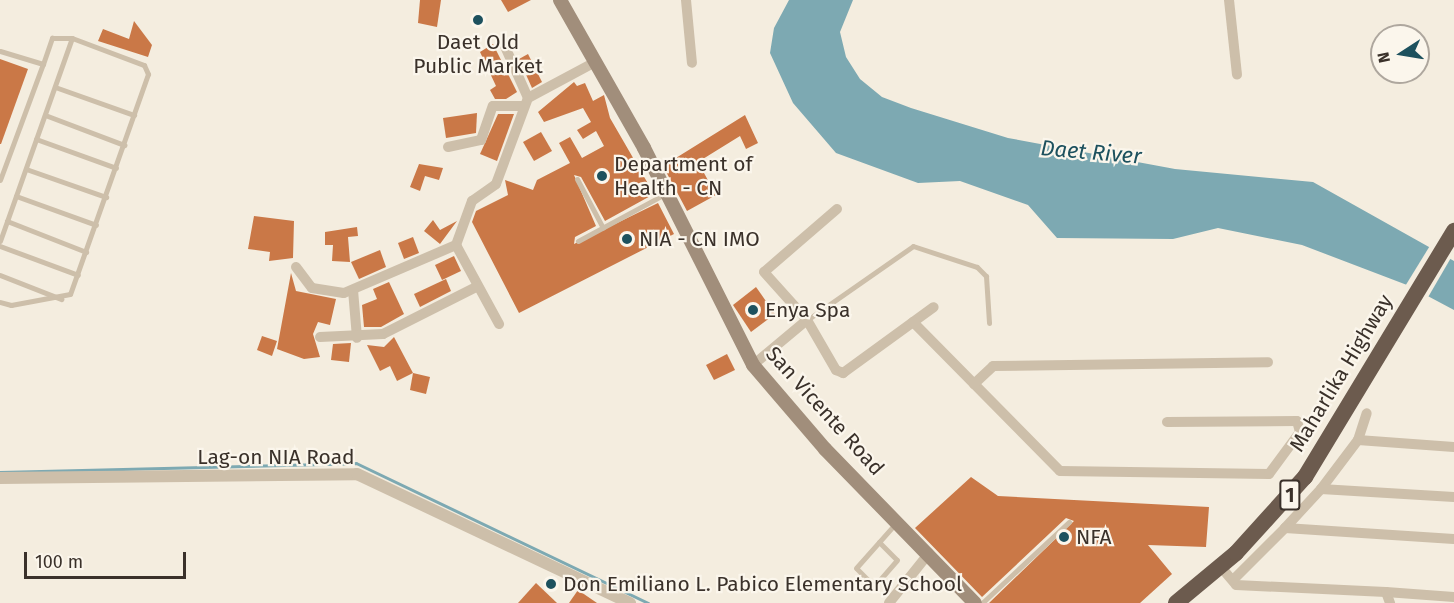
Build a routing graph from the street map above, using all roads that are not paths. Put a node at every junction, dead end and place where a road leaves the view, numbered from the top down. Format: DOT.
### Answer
graph roads {
  1 [pos="560,0"];
  2 [pos="686,0"];
  3 [pos="1229,0"];
  4 [pos="72,38"];
  5 [pos="503,42"];
  6 [pos="0,51"];
  7 [pos="595,62"];
  8 [pos="692,63"];
  9 [pos="43,64"];
  10 [pos="1237,75"];
  11 [pos="55,87"];
  12 [pos="526,102"];
  13 [pos="45,115"];
  14 [pos="134,115"];
  15 [pos="36,139"];
  16 [pos="124,145"];
  17 [pos="448,147"];
  18 [pos="116,168"];
  19 [pos="26,169"];
  20 [pos="577,178"];
  21 [pos="0,180"];
  22 [pos="666,193"];
  23 [pos="16,196"];
  24 [pos="106,197"];
  25 [pos="837,209"];
  26 [pos="7,221"];
  27 [pos="96,225"];
  28 [pos="603,228"];
  29 [pos="1454,231"];
  30 [pos="578,241"];
  31 [pos="0,244"];
  32 [pos="456,245"];
  33 [pos="86,252"];
  34 [pos="296,267"];
  35 [pos="0,275"];
  36 [pos="78,275"];
  37 [pos="478,286"];
  38 [pos="353,290"];
  39 [pos="63,299"];
  40 [pos="0,302"];
  41 [pos="934,307"];
  42 [pos="807,320"];
  43 [pos="913,322"];
  44 [pos="989,323"];
  45 [pos="499,324"];
  46 [pos="320,337"];
  47 [pos="357,338"];
  48 [pos="1268,362"];
  49 [pos="753,365"];
  50 [pos="974,384"];
  51 [pos="1367,413"];
  52 [pos="1167,422"];
  53 [pos="1358,440"];
  54 [pos="1454,447"];
  55 [pos="0,478"];
  56 [pos="1321,489"];
  57 [pos="1454,497"];
  58 [pos="898,521"];
  59 [pos="1069,522"];
  60 [pos="1285,528"];
  61 [pos="1454,538"];
  62 [pos="879,542"];
  63 [pos="929,553"];
  64 [pos="1221,567"];
  65 [pos="1233,580"];
  66 [pos="1454,597"];
  67 [pos="1388,598"];
  68 [pos="1185,600"];
  69 [pos="630,603"];
  70 [pos="889,603"];
  71 [pos="975,603"];
  72 [pos="982,603"];
  1 -- 7 [label="main road, San Vicente Road"];
  2 -- 8 [label="street"];
  3 -- 10 [label="street"];
  4 -- 9 [label="lane"];
  4 -- 11 [label="lane"];
  4 -- 14 [label="lane"];
  5 -- 12 [label="street"];
  6 -- 9 [label="lane"];
  7 -- 12 [label="street"];
  7 -- 22 [label="main road, San Vicente Road"];
  9 -- 21 [label="lane"];
  11 -- 13 [label="lane"];
  11 -- 14 [label="lane"];
  12 -- 17 [label="street"];
  12 -- 32 [label="street"];
  13 -- 15 [label="lane"];
  13 -- 16 [label="lane"];
  14 -- 16 [label="lane"];
  15 -- 18 [label="lane"];
  15 -- 19 [label="lane"];
  16 -- 18 [label="lane"];
  18 -- 24 [label="lane"];
  19 -- 23 [label="lane"];
  19 -- 24 [label="lane"];
  20 -- 28 [label="lane"];
  22 -- 28 [label="lane"];
  22 -- 49 [label="main road, San Vicente Road"];
  23 -- 26 [label="lane"];
  23 -- 27 [label="lane"];
  24 -- 27 [label="lane"];
  25 -- 42 [label="street"];
  26 -- 31 [label="lane"];
  26 -- 33 [label="lane"];
  27 -- 33 [label="lane"];
  28 -- 30 [label="lane"];
  29 -- 64 [label="highway, Maharlika Highway / 1"];
  31 -- 36 [label="lane"];
  32 -- 37 [label="street"];
  32 -- 38 [label="street"];
  33 -- 36 [label="lane"];
  34 -- 38 [label="street"];
  35 -- 39 [label="lane"];
  36 -- 39 [label="lane"];
  37 -- 45 [label="street"];
  37 -- 47 [label="street"];
  38 -- 47 [label="street"];
  39 -- 40 [label="lane"];
  41 -- 43 [label="street"];
  42 -- 43 [label="street"];
  42 -- 44 [label="lane"];
  42 -- 49 [label="street"];
  43 -- 50 [label="street"];
  46 -- 47 [label="street"];
  48 -- 50 [label="street"];
  49 -- 58 [label="main road, San Vicente Road"];
  50 -- 52 [label="street"];
  51 -- 53 [label="street"];
  53 -- 54 [label="street"];
  53 -- 56 [label="street"];
  55 -- 69 [label="street, Lag-on NIA Road"];
  56 -- 57 [label="street"];
  56 -- 60 [label="street"];
  58 -- 62 [label="lane"];
  58 -- 63 [label="main road, San Vicente Road"];
  59 -- 72 [label="lane"];
  60 -- 61 [label="street"];
  60 -- 65 [label="street"];
  62 -- 62 [label="lane"];
  63 -- 70 [label="street"];
  63 -- 71 [label="main road, San Vicente Road"];
  64 -- 65 [label="street"];
  64 -- 68 [label="highway, Maharlika Highway / 1"];
  65 -- 67 [label="street"];
  66 -- 67 [label="street"];
}
